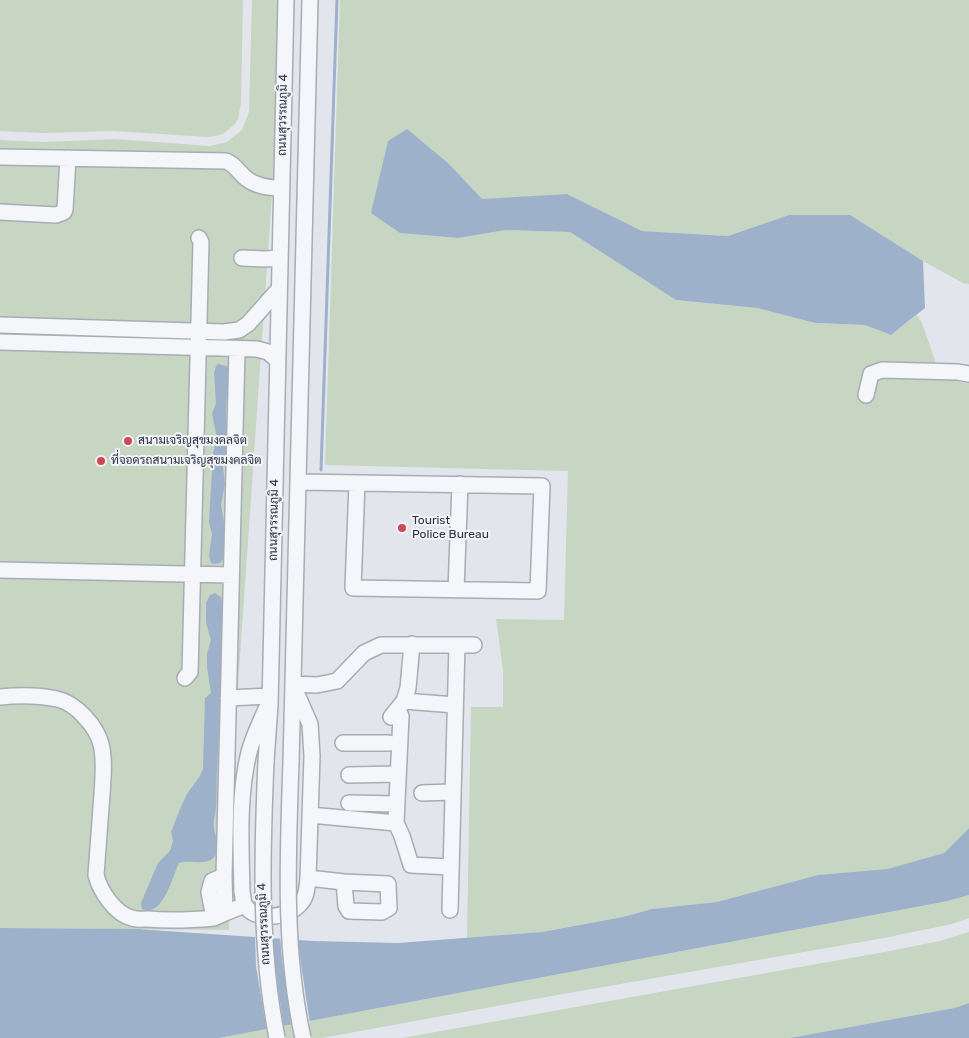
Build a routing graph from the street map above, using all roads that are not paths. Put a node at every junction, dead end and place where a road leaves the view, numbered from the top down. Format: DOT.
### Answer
graph roads {
  1 [pos="286,0"];
  2 [pos="310,0"];
  3 [pos="0,157"];
  4 [pos="68,158"];
  5 [pos="282,188"];
  6 [pos="0,212"];
  7 [pos="200,238"];
  8 [pos="242,258"];
  9 [pos="280,258"];
  10 [pos="279,289"];
  11 [pos="0,325"];
  12 [pos="199,330"];
  13 [pos="0,342"];
  14 [pos="199,346"];
  15 [pos="237,348"];
  16 [pos="277,360"];
  17 [pos="969,374"];
  18 [pos="866,395"];
  19 [pos="299,482"];
  20 [pos="357,483"];
  21 [pos="460,484"];
  22 [pos="0,570"];
  23 [pos="194,574"];
  24 [pos="231,576"];
  25 [pos="456,590"];
  26 [pos="412,644"];
  27 [pos="457,645"];
  28 [pos="474,645"];
  29 [pos="184,678"];
  30 [pos="293,685"];
  31 [pos="0,697"];
  32 [pos="270,697"];
  33 [pos="228,698"];
  34 [pos="401,705"];
  35 [pos="455,705"];
  36 [pos="343,743"];
  37 [pos="389,743"];
  38 [pos="393,774"];
  39 [pos="349,775"];
  40 [pos="452,792"];
  41 [pos="422,793"];
  42 [pos="349,803"];
  43 [pos="391,804"];
  44 [pos="310,815"];
  45 [pos="391,823"];
  46 [pos="450,867"];
  47 [pos="308,878"];
  48 [pos="344,882"];
  49 [pos="245,905"];
  50 [pos="450,910"];
  51 [pos="219,915"];
  52 [pos="277,1038"];
  53 [pos="303,1038"];
  1 -- 5 [label="street, ถนนสุวรรณภูมิ 4"];
  2 -- 19 [label="street, ถนนสุวรรณภูมิ 4"];
  3 -- 4 [label="street"];
  4 -- 5 [label="street"];
  4 -- 6 [label="street"];
  5 -- 9 [label="street, ถนนสุวรรณภูมิ 4"];
  7 -- 12 [label="street"];
  8 -- 9 [label="street"];
  9 -- 10 [label="street, ถนนสุวรรณภูมิ 4"];
  10 -- 12 [label="street"];
  10 -- 16 [label="street, ถนนสุวรรณภูมิ 4"];
  11 -- 12 [label="street"];
  12 -- 14 [label="street"];
  13 -- 14 [label="street"];
  14 -- 15 [label="street"];
  14 -- 23 [label="street"];
  15 -- 16 [label="street"];
  15 -- 24 [label="street"];
  16 -- 32 [label="street, ถนนสุวรรณภูมิ 4"];
  17 -- 18 [label="street"];
  19 -- 20 [label="street"];
  19 -- 30 [label="street, ถนนสุวรรณภูมิ 4"];
  20 -- 21 [label="street"];
  20 -- 25 [label="street"];
  21 -- 25 [label="street"];
  21 -- 25 [label="street"];
  22 -- 23 [label="street"];
  23 -- 24 [label="street"];
  23 -- 29 [label="street"];
  24 -- 33 [label="street"];
  26 -- 27 [label="street"];
  26 -- 30 [label="street"];
  26 -- 34 [label="street"];
  27 -- 28 [label="street"];
  27 -- 35 [label="street"];
  30 -- 44 [label="street"];
  30 -- 53 [label="street, ถนนสุวรรณภูมิ 4, bridge"];
  31 -- 51 [label="street"];
  32 -- 33 [label="street"];
  32 -- 49 [label="street"];
  32 -- 52 [label="street, ถนนสุวรรณภูมิ 4, bridge"];
  33 -- 51 [label="street"];
  34 -- 35 [label="street"];
  34 -- 37 [label="street"];
  34 -- 38 [label="street"];
  35 -- 40 [label="street"];
  36 -- 37 [label="street"];
  37 -- 38 [label="street"];
  38 -- 39 [label="street"];
  38 -- 43 [label="street"];
  40 -- 41 [label="street"];
  40 -- 46 [label="street"];
  42 -- 43 [label="street"];
  43 -- 45 [label="street"];
  44 -- 45 [label="street"];
  44 -- 47 [label="street"];
  45 -- 46 [label="street"];
  46 -- 50 [label="street"];
  47 -- 48 [label="street"];
  47 -- 49 [label="street"];
  49 -- 51 [label="street"];
}
